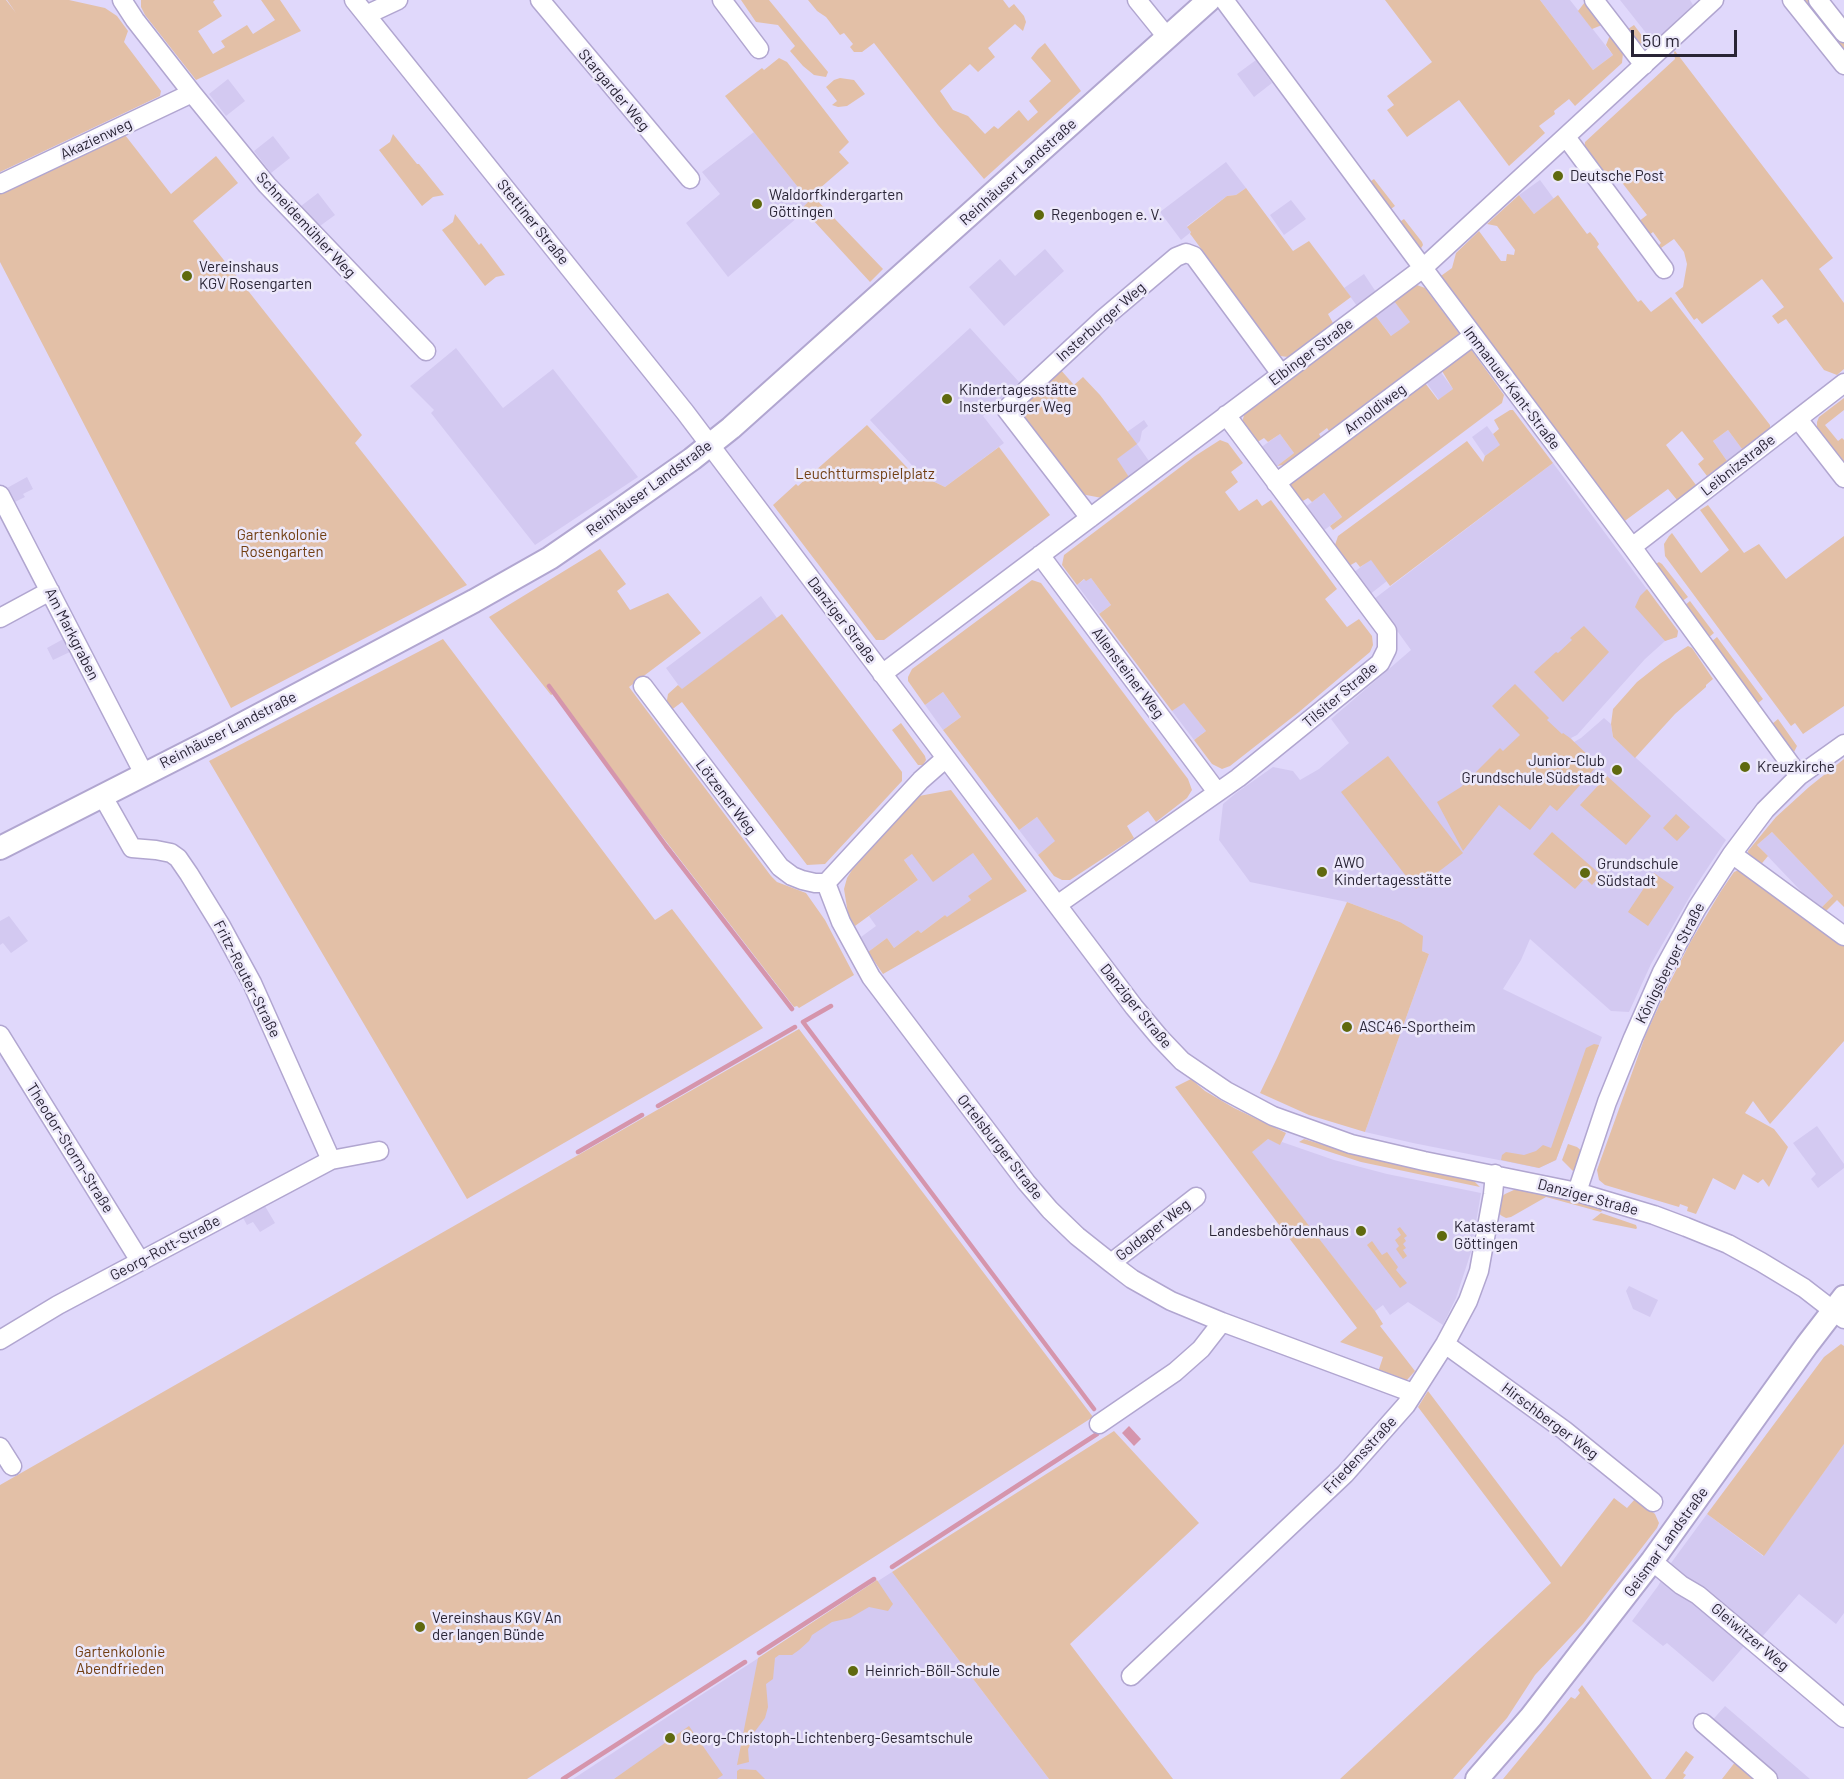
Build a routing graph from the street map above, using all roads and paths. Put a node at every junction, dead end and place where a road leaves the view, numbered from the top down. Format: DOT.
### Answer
graph roads {
  1 [pos="122,0"];
  2 [pos="354,0"];
  3 [pos="398,0"];
  4 [pos="540,0"];
  5 [pos="722,0"];
  6 [pos="1137,0"];
  7 [pos="1209,0"];
  8 [pos="1224,0"];
  9 [pos="1594,0"];
  10 [pos="1714,0"];
  11 [pos="1792,0"];
  12 [pos="1818,0"];
  13 [pos="366,15"];
  14 [pos="1844,33"];
  15 [pos="1167,37"];
  16 [pos="759,49"];
  17 [pos="1644,65"];
  18 [pos="1844,65"];
  19 [pos="192,93"];
  20 [pos="1566,136"];
  21 [pos="690,178"];
  22 [pos="0,184"];
  23 [pos="1423,268"];
  24 [pos="1664,268"];
  25 [pos="1473,336"];
  26 [pos="426,351"];
  27 [pos="1281,374"];
  28 [pos="1844,383"];
  29 [pos="1226,415"];
  30 [pos="1798,419"];
  31 [pos="710,445"];
  32 [pos="1844,478"];
  33 [pos="1276,483"];
  34 [pos="0,495"];
  35 [pos="1090,518"];
  36 [pos="1632,547"];
  37 [pos="1040,555"];
  38 [pos="50,591"];
  39 [pos="0,618"];
  40 [pos="882,674"];
  41 [pos="643,686"];
  42 [pos="1844,744"];
  43 [pos="946,758"];
  44 [pos="144,774"];
  45 [pos="1799,776"];
  46 [pos="1217,792"];
  47 [pos="102,795"];
  48 [pos="0,848"];
  49 [pos="1732,854"];
  50 [pos="826,883"];
  51 [pos="1057,905"];
  52 [pos="1844,936"];
  53 [pos="0,1035"];
  54 [pos="379,1151"];
  55 [pos="331,1160"];
  56 [pos="1495,1174"];
  57 [pos="1576,1192"];
  58 [pos="1196,1197"];
  59 [pos="140,1261"];
  60 [pos="1111,1263"];
  61 [pos="1840,1309"];
  62 [pos="1222,1322"];
  63 [pos="0,1340"];
  64 [pos="1445,1344"];
  65 [pos="1413,1393"];
  66 [pos="1099,1424"];
  67 [pos="0,1447"];
  68 [pos="12,1466"];
  69 [pos="1653,1502"];
  70 [pos="1652,1561"];
  71 [pos="1131,1676"];
  72 [pos="1844,1718"];
  73 [pos="1703,1723"];
  74 [pos="1477,1779"];
  75 [pos="1768,1779"];
  1 -- 19 [label="street, Schneidemühler Weg"];
  2 -- 13 [label="street, Stettiner Straße"];
  3 -- 13 [label="street"];
  4 -- 21 [label="street, Stargarder Weg"];
  5 -- 16 [label="street"];
  6 -- 15 [label="street"];
  7 -- 15 [label="main road, Reinhäuser Landstraße"];
  8 -- 23 [label="street, Immanuel-Kant-Straße"];
  9 -- 17 [label="street"];
  10 -- 17 [label="street, Elbinger Straße"];
  11 -- 18 [label="street"];
  12 -- 14 [label="street"];
  13 -- 31 [label="street, Stettiner Straße"];
  15 -- 31 [label="main road, Reinhäuser Landstraße"];
  17 -- 20 [label="street, Elbinger Straße"];
  19 -- 22 [label="street, Akazienweg"];
  19 -- 26 [label="street, Schneidemühler Weg"];
  20 -- 23 [label="street, Elbinger Straße"];
  20 -- 24 [label="street"];
  23 -- 25 [label="street, Immanuel-Kant-Straße"];
  23 -- 27 [label="street, Elbinger Straße"];
  25 -- 33 [label="street, Arnoldiweg"];
  25 -- 36 [label="street, Immanuel-Kant-Straße"];
  27 -- 29 [label="street, Elbinger Straße"];
  27 -- 35 [label="street, Insterburger Weg"];
  28 -- 30 [label="street, Leibnizstraße"];
  29 -- 33 [label="street, Tilsiter Straße"];
  29 -- 35 [label="street, Elbinger Straße"];
  30 -- 32 [label="street"];
  30 -- 36 [label="street, Leibnizstraße"];
  31 -- 40 [label="street, Danziger Straße"];
  31 -- 44 [label="main road, Reinhäuser Landstraße"];
  33 -- 46 [label="street, Tilsiter Straße"];
  34 -- 38 [label="street, Am Markgraben"];
  35 -- 37 [label="street, Elbinger Straße"];
  36 -- 45 [label="street, Immanuel-Kant-Straße"];
  37 -- 40 [label="street, Elbinger Straße"];
  37 -- 46 [label="street, Allensteiner Weg"];
  38 -- 39 [label="street"];
  38 -- 44 [label="street, Am Markgraben"];
  40 -- 43 [label="street, Danziger Straße"];
  41 -- 50 [label="street, Lötzener Weg"];
  42 -- 45 [label="street, Königsberger Straße"];
  43 -- 50 [label="street"];
  43 -- 51 [label="street, Danziger Straße"];
  44 -- 47 [label="main road, Reinhäuser Landstraße"];
  45 -- 49 [label="street, Königsberger Straße"];
  46 -- 51 [label="street, Tilsiter Straße"];
  47 -- 48 [label="main road, Reinhäuser Landstraße"];
  47 -- 55 [label="street, Fritz-Reuter-Straße"];
  49 -- 52 [label="street"];
  49 -- 57 [label="street, Königsberger Straße"];
  50 -- 60 [label="street, Ortelsburger Straße"];
  51 -- 56 [label="street, Danziger Straße"];
  53 -- 59 [label="street, Theodor-Storm-Straße"];
  54 -- 55 [label="street"];
  55 -- 59 [label="street, Georg-Rott-Straße"];
  56 -- 57 [label="street, Danziger Straße"];
  56 -- 64 [label="street, Friedensstraße"];
  57 -- 61 [label="street, Danziger Straße"];
  58 -- 60 [label="street, Goldaper Weg"];
  59 -- 63 [label="street, Georg-Rott-Straße"];
  60 -- 62 [label="street, Ortelsburger Straße"];
  61 -- 70 [label="main road, Geismar Landstraße"];
  62 -- 65 [label="street, Ortelsburger Straße"];
  62 -- 66 [label="street"];
  64 -- 65 [label="street, Friedensstraße"];
  64 -- 69 [label="street, Hirschberger Weg"];
  65 -- 71 [label="street, Friedensstraße"];
  67 -- 68 [label="street"];
  70 -- 72 [label="street, Gleiwitzer Weg"];
  70 -- 74 [label="main road, Geismar Landstraße"];
  73 -- 75 [label="street"];
}
